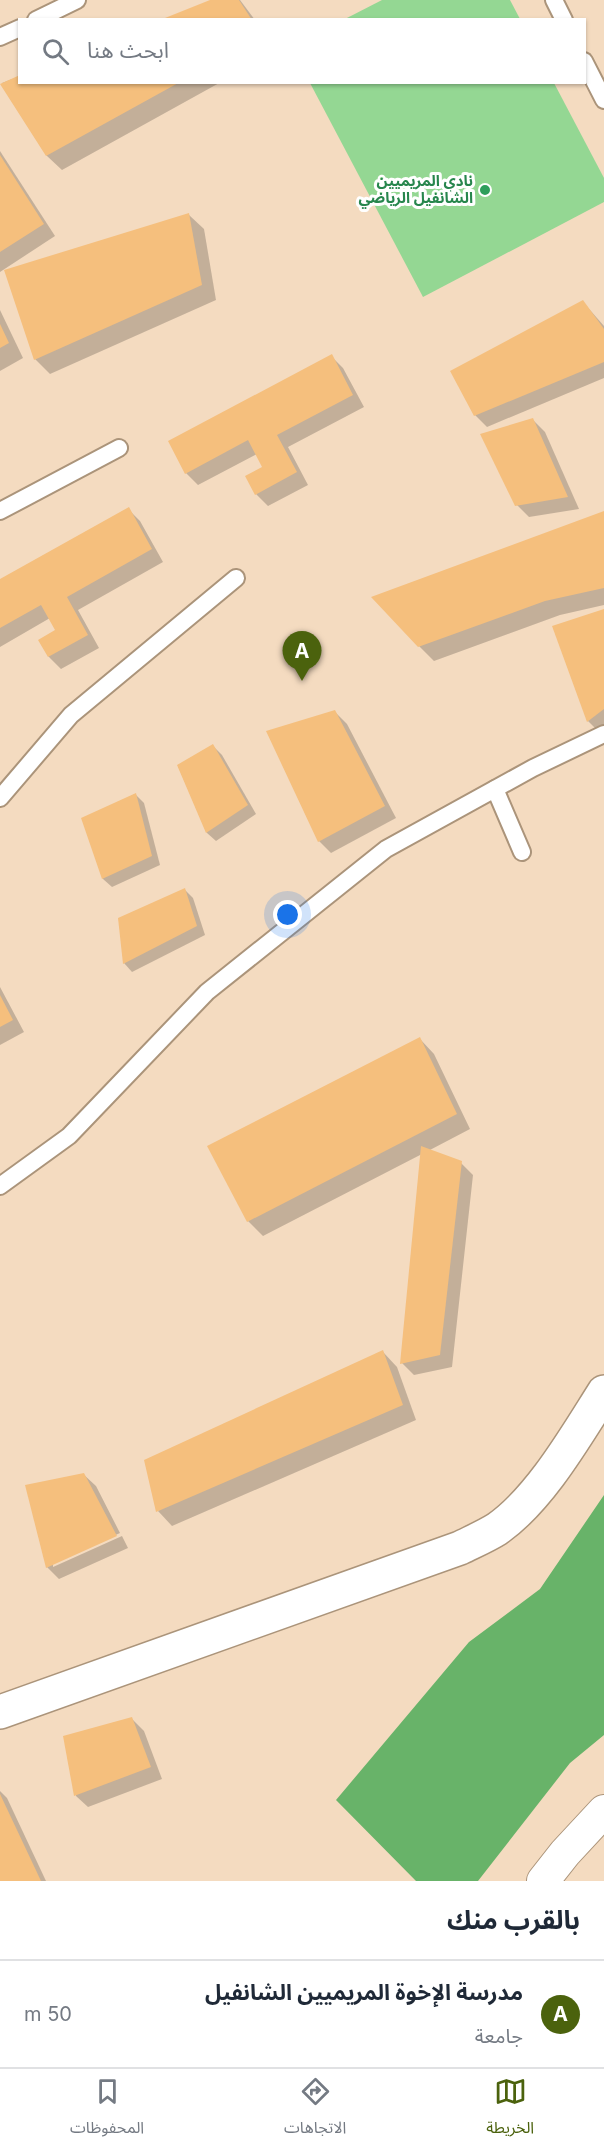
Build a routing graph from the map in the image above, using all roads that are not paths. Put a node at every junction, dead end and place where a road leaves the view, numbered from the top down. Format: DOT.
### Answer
graph roads {
  1 [pos="77,0"];
  2 [pos="554,0"];
  3 [pos="40,18"];
  4 [pos="563,18"];
  5 [pos="18,29"];
  6 [pos="0,37"];
  7 [pos="586,63"];
  8 [pos="604,100"];
  9 [pos="119,448"];
  10 [pos="0,511"];
  11 [pos="236,578"];
  12 [pos="604,734"];
  13 [pos="495,789"];
  14 [pos="0,798"];
  15 [pos="522,852"];
  16 [pos="0,1186"];
  17 [pos="604,1392"];
  18 [pos="0,1712"];
  19 [pos="604,1810"];
  20 [pos="543,1881"];
  1 -- 3 [label="lane"];
  2 -- 4 [label="lane"];
  5 -- 6 [label="lane"];
  7 -- 8 [label="lane"];
  9 -- 10 [label="lane"];
  11 -- 14 [label="lane"];
  12 -- 13 [label="lane"];
  13 -- 15 [label="lane"];
  13 -- 16 [label="lane"];
  17 -- 18 [label="street"];
  19 -- 20 [label="street"];
}
